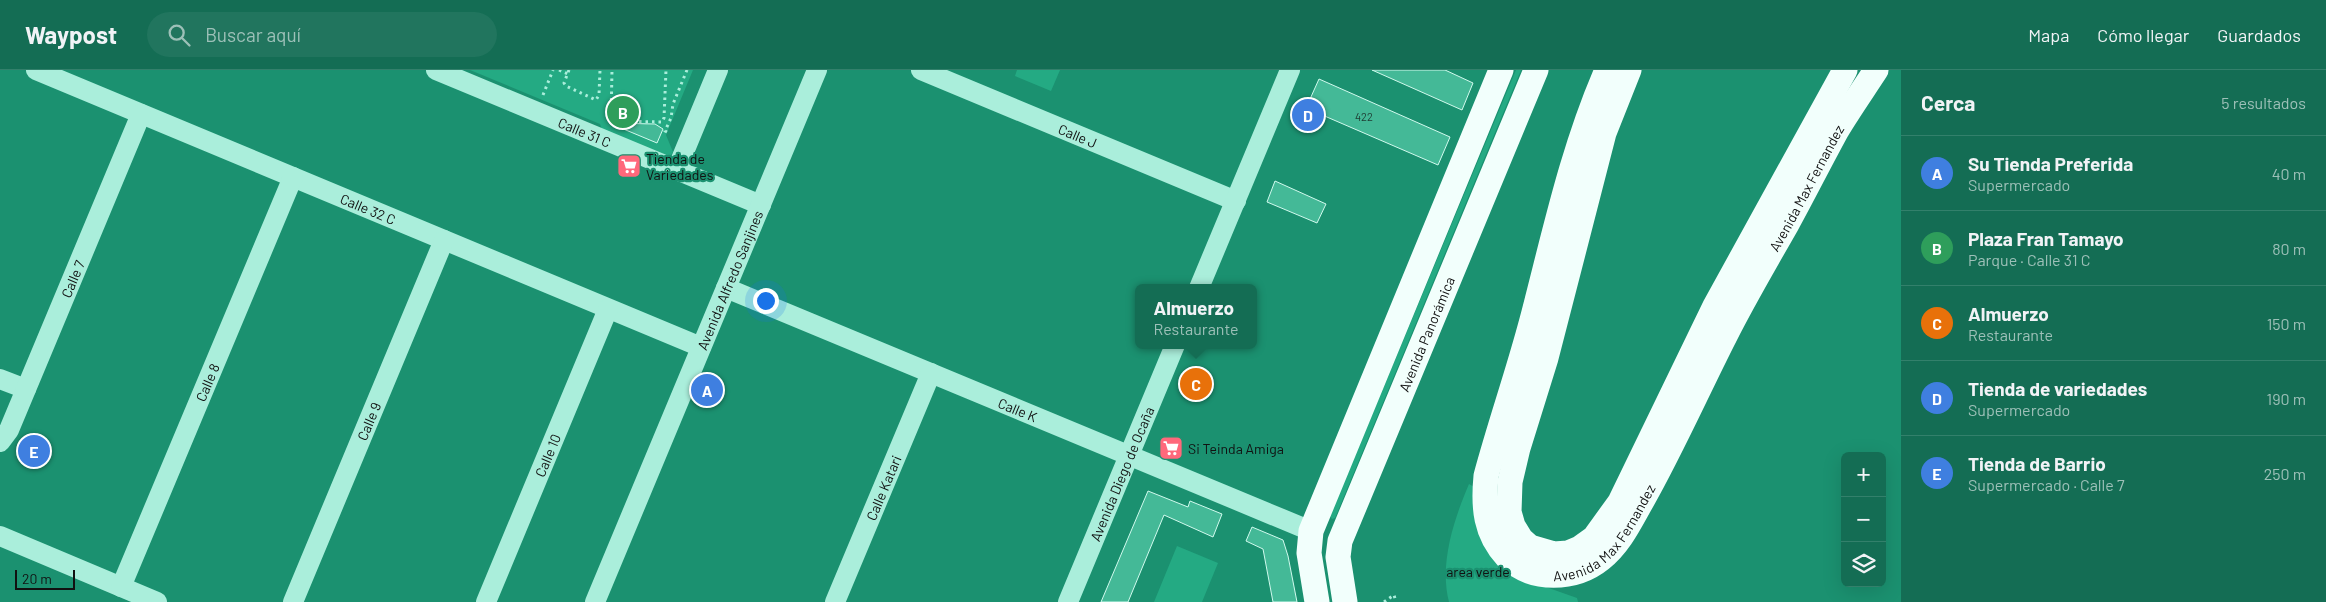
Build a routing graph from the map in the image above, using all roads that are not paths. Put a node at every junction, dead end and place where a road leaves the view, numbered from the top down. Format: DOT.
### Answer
graph roads {
  1 [pos="36,70"];
  2 [pos="436,70"];
  3 [pos="718,70"];
  4 [pos="817,70"];
  5 [pos="921,70"];
  6 [pos="1290,70"];
  7 [pos="1501,70"];
  8 [pos="1536,70"];
  9 [pos="1607,70"];
  10 [pos="1629,70"];
  11 [pos="1845,70"];
  12 [pos="1876,70"];
  13 [pos="1601,110"];
  14 [pos="141,114"];
  15 [pos="676,169"];
  16 [pos="292,177"];
  17 [pos="1236,201"];
  18 [pos="761,205"];
  19 [pos="444,240"];
  20 [pos="1201,284"];
  21 [pos="726,288"];
  22 [pos="608,309"];
  23 [pos="701,347"];
  24 [pos="1173,349"];
  25 [pos="931,374"];
  26 [pos="0,379"];
  27 [pos="26,390"];
  28 [pos="1667,429"];
  29 [pos="0,442"];
  30 [pos="1129,455"];
  31 [pos="1311,531"];
  32 [pos="0,536"];
  33 [pos="1340,541"];
  34 [pos="121,587"];
  35 [pos="599,601"];
  36 [pos="157,602"];
  37 [pos="293,602"];
  38 [pos="486,602"];
  39 [pos="835,602"];
  40 [pos="1068,602"];
  41 [pos="1317,602"];
  42 [pos="1345,602"];
  1 -- 14 [label="street, Calle 32 C"];
  2 -- 15 [label="street, Calle 31 C"];
  3 -- 15 [label="street"];
  4 -- 18 [label="street, Avenida Alfredo Sanjines"];
  5 -- 17 [label="street, Calle J"];
  6 -- 17 [label="street"];
  7 -- 31 [label="main road"];
  8 -- 33 [label="main road, Avenida Panorámica"];
  9 -- 13 [label="main road, Avenida Max Fernandez"];
  10 -- 13 [label="main road, Avenida Max Fernandez"];
  11 -- 28 [label="main road, Avenida Max Fernandez"];
  12 -- 28 [label="main road, Avenida Max Fernandez"];
  13 -- 28 [label="main road, Avenida Max Fernandez"];
  14 -- 16 [label="street, Calle 32 C"];
  14 -- 27 [label="street, Calle 7"];
  15 -- 18 [label="street, Calle 31 C"];
  16 -- 19 [label="street, Calle 32 C"];
  16 -- 34 [label="street, Calle 8"];
  17 -- 20 [label="street"];
  18 -- 21 [label="street, Avenida Alfredo Sanjines"];
  19 -- 22 [label="street, Calle 32 C"];
  19 -- 37 [label="street, Calle 9"];
  21 -- 23 [label="street, Avenida Alfredo Sanjines"];
  21 -- 25 [label="street, Calle K"];
  22 -- 23 [label="street, Calle 32 C"];
  22 -- 38 [label="street, Calle 10"];
  23 -- 35 [label="street, Avenida Alfredo Sanjines"];
  24 -- 30 [label="street, Avenida Diego de Ocaña"];
  25 -- 30 [label="street, Calle K"];
  25 -- 39 [label="street, Calle Katari"];
  26 -- 27 [label="street"];
  27 -- 29 [label="street, Calle 7"];
  30 -- 31 [label="street, Calle K"];
  30 -- 40 [label="street, Avenida Diego de Ocaña"];
  31 -- 33 [label="main road"];
  31 -- 41 [label="main road"];
  32 -- 34 [label="street"];
  33 -- 42 [label="main road, Avenida Panorámica"];
  34 -- 36 [label="street"];
}
